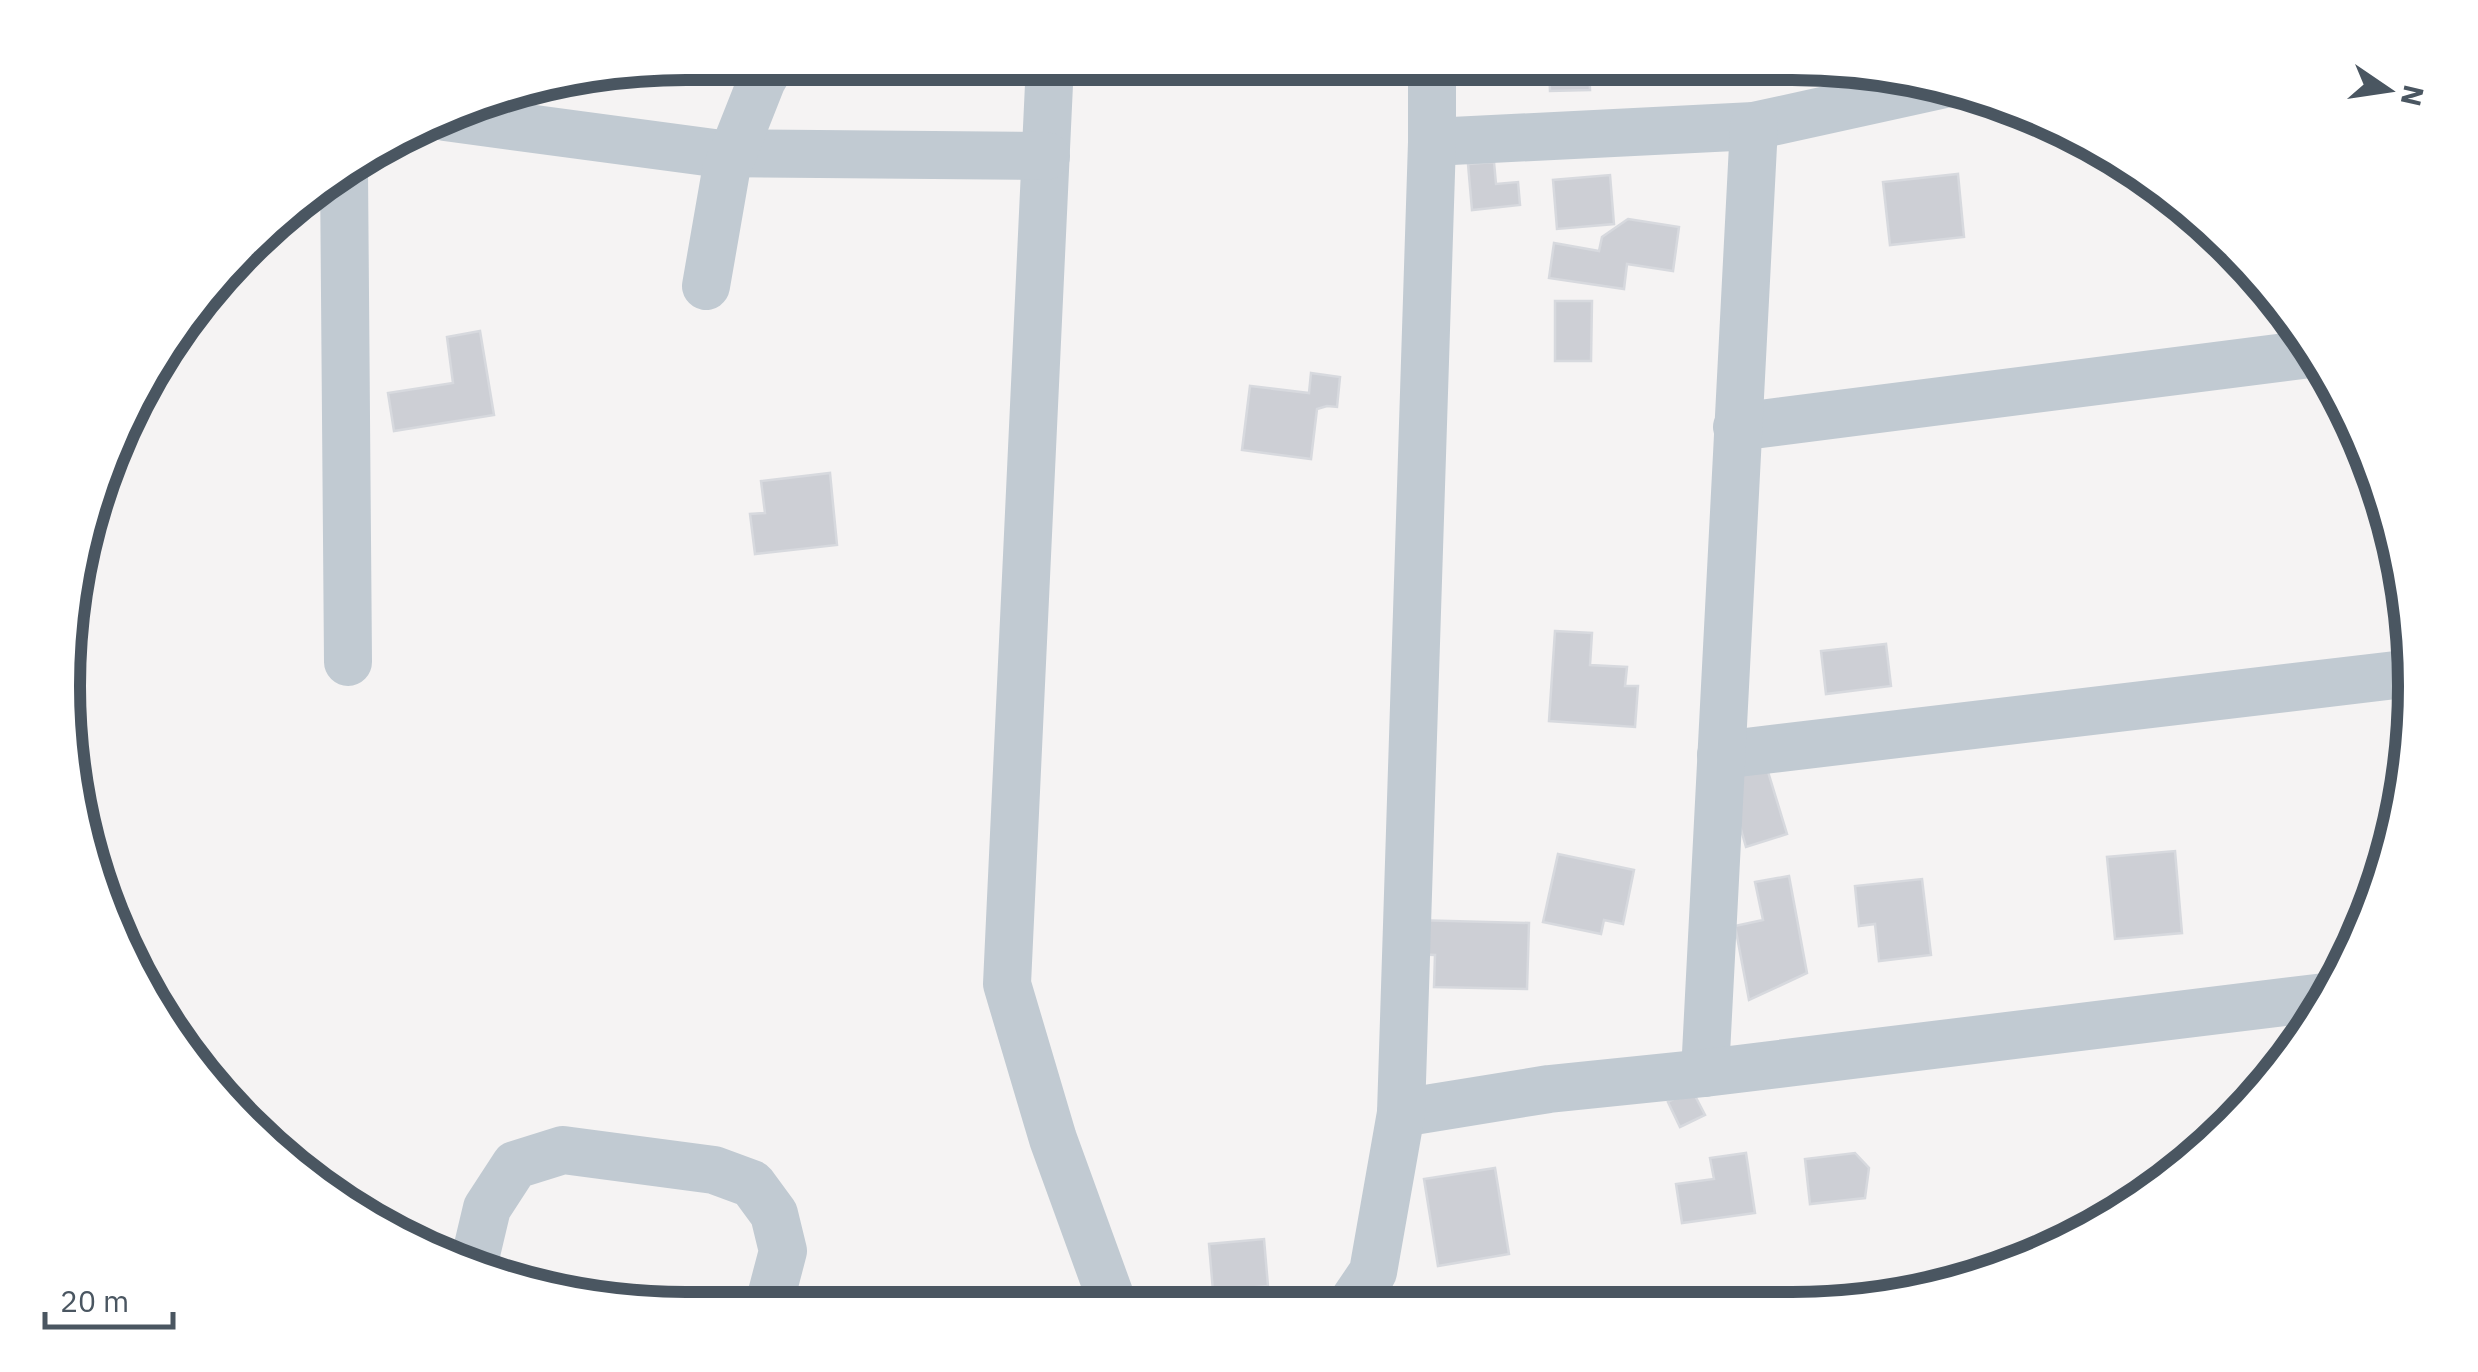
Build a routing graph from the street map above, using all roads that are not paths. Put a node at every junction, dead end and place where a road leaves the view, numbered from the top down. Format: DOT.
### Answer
graph roads {
  1 [pos="761,80"];
  2 [pos="1049,80"];
  3 [pos="1432,80"];
  4 [pos="1905,91"];
  5 [pos="469,120"];
  6 [pos="1754,126"];
  7 [pos="1432,142"];
  8 [pos="733,154"];
  9 [pos="1046,156"];
  10 [pos="344,186"];
  11 [pos="706,286"];
  12 [pos="2300,355"];
  13 [pos="1737,427"];
  14 [pos="348,662"];
  15 [pos="2398,675"];
  16 [pos="1720,754"];
  17 [pos="2311,999"];
  18 [pos="1706,1073"];
  19 [pos="1401,1113"];
  20 [pos="476,1254"];
  21 [pos="772,1292"];
  22 [pos="1109,1292"];
  23 [pos="1368,1292"];
  1 -- 8 [label="street"];
  2 -- 9 [label="street"];
  3 -- 7 [label="street"];
  4 -- 6 [label="street"];
  5 -- 8 [label="street"];
  6 -- 7 [label="street"];
  6 -- 13 [label="street"];
  7 -- 19 [label="street"];
  8 -- 9 [label="street"];
  8 -- 11 [label="street"];
  9 -- 22 [label="street"];
  10 -- 14 [label="street"];
  12 -- 13 [label="street"];
  13 -- 16 [label="street"];
  15 -- 16 [label="street"];
  16 -- 18 [label="street"];
  17 -- 18 [label="street"];
  18 -- 19 [label="street"];
  19 -- 23 [label="street"];
  20 -- 21 [label="street"];
}
